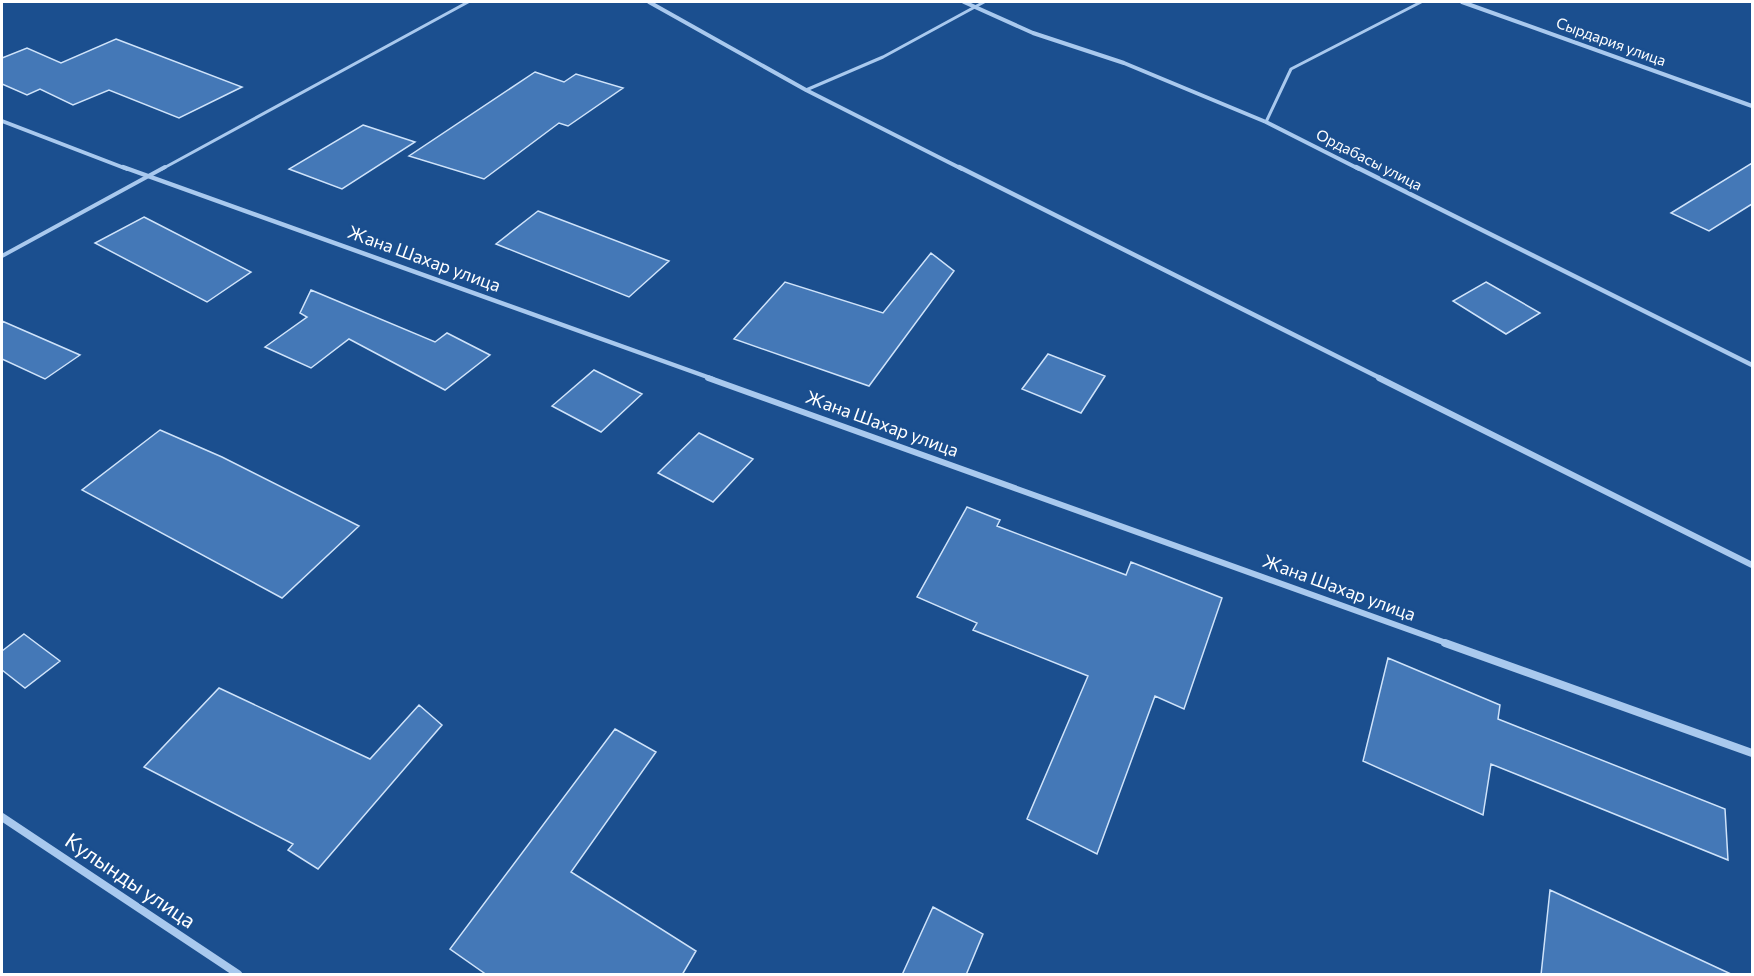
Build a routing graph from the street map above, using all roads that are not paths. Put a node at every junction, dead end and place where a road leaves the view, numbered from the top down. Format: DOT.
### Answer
graph roads {
  1 [pos="468,2"];
  2 [pos="649,2"];
  3 [pos="964,2"];
  4 [pos="984,2"];
  5 [pos="1421,2"];
  6 [pos="1462,2"];
  7 [pos="972,6"];
  8 [pos="806,90"];
  9 [pos="1752,106"];
  10 [pos="2,120"];
  11 [pos="1266,122"];
  12 [pos="147,176"];
  13 [pos="2,256"];
  14 [pos="1752,365"];
  15 [pos="1752,565"];
  16 [pos="1752,753"];
  17 [pos="2,817"];
  18 [pos="238,975"];
  1 -- 12 [label="lane"];
  2 -- 8 [label="street"];
  3 -- 7 [label="street, Ордабасы улица"];
  4 -- 7 [label="lane"];
  5 -- 11 [label="lane"];
  6 -- 9 [label="street, Сырдария улица"];
  7 -- 8 [label="lane"];
  7 -- 11 [label="street, Ордабасы улица"];
  8 -- 15 [label="street"];
  10 -- 12 [label="street, Жана Шахар улица"];
  11 -- 14 [label="street, Ордабасы улица"];
  12 -- 13 [label="lane"];
  12 -- 16 [label="street, Жана Шахар улица"];
  17 -- 18 [label="street, Кулынды улица"];
}
